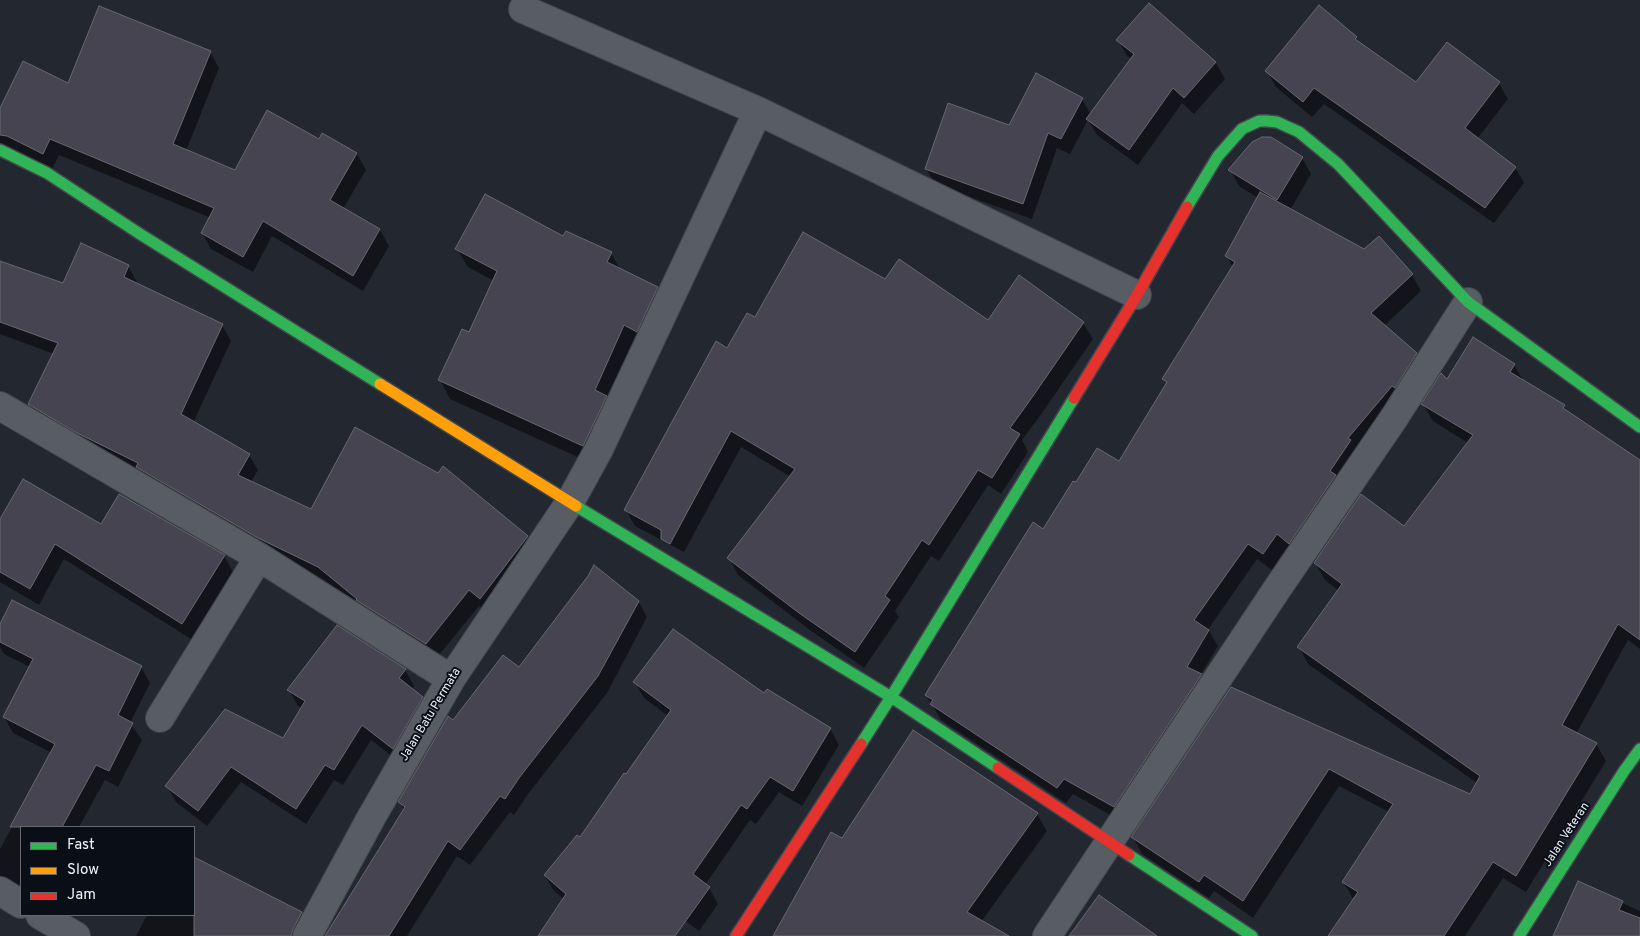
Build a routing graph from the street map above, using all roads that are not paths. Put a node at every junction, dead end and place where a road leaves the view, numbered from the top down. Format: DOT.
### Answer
graph roads {
  1 [pos="523,9"];
  2 [pos="758,111"];
  3 [pos="0,150"];
  4 [pos="1137,295"];
  5 [pos="1468,302"];
  6 [pos="0,406"];
  7 [pos="1640,428"];
  8 [pos="570,502"];
  9 [pos="258,557"];
  10 [pos="451,679"];
  11 [pos="892,697"];
  12 [pos="160,718"];
  13 [pos="1640,749"];
  14 [pos="1110,842"];
  15 [pos="0,891"];
  16 [pos="20,903"];
  17 [pos="42,916"];
  18 [pos="76,936"];
  19 [pos="307,936"];
  20 [pos="736,936"];
  21 [pos="1047,936"];
  22 [pos="1252,936"];
  23 [pos="1518,936"];
  1 -- 2 [label="street"];
  2 -- 4 [label="street"];
  2 -- 8 [label="street, Jalan Batu Permata"];
  3 -- 8 [label="street"];
  4 -- 5 [label="street"];
  4 -- 11 [label="street"];
  5 -- 7 [label="street"];
  5 -- 14 [label="street"];
  6 -- 9 [label="street"];
  8 -- 10 [label="street, Jalan Batu Permata"];
  8 -- 11 [label="street"];
  9 -- 10 [label="street"];
  9 -- 12 [label="street"];
  10 -- 19 [label="street, Jalan Batu Permata"];
  11 -- 14 [label="street"];
  11 -- 20 [label="street"];
  13 -- 23 [label="street, Jalan Veteran"];
  14 -- 21 [label="street"];
  14 -- 22 [label="street"];
  15 -- 16 [label="street"];
  17 -- 18 [label="street"];
}
